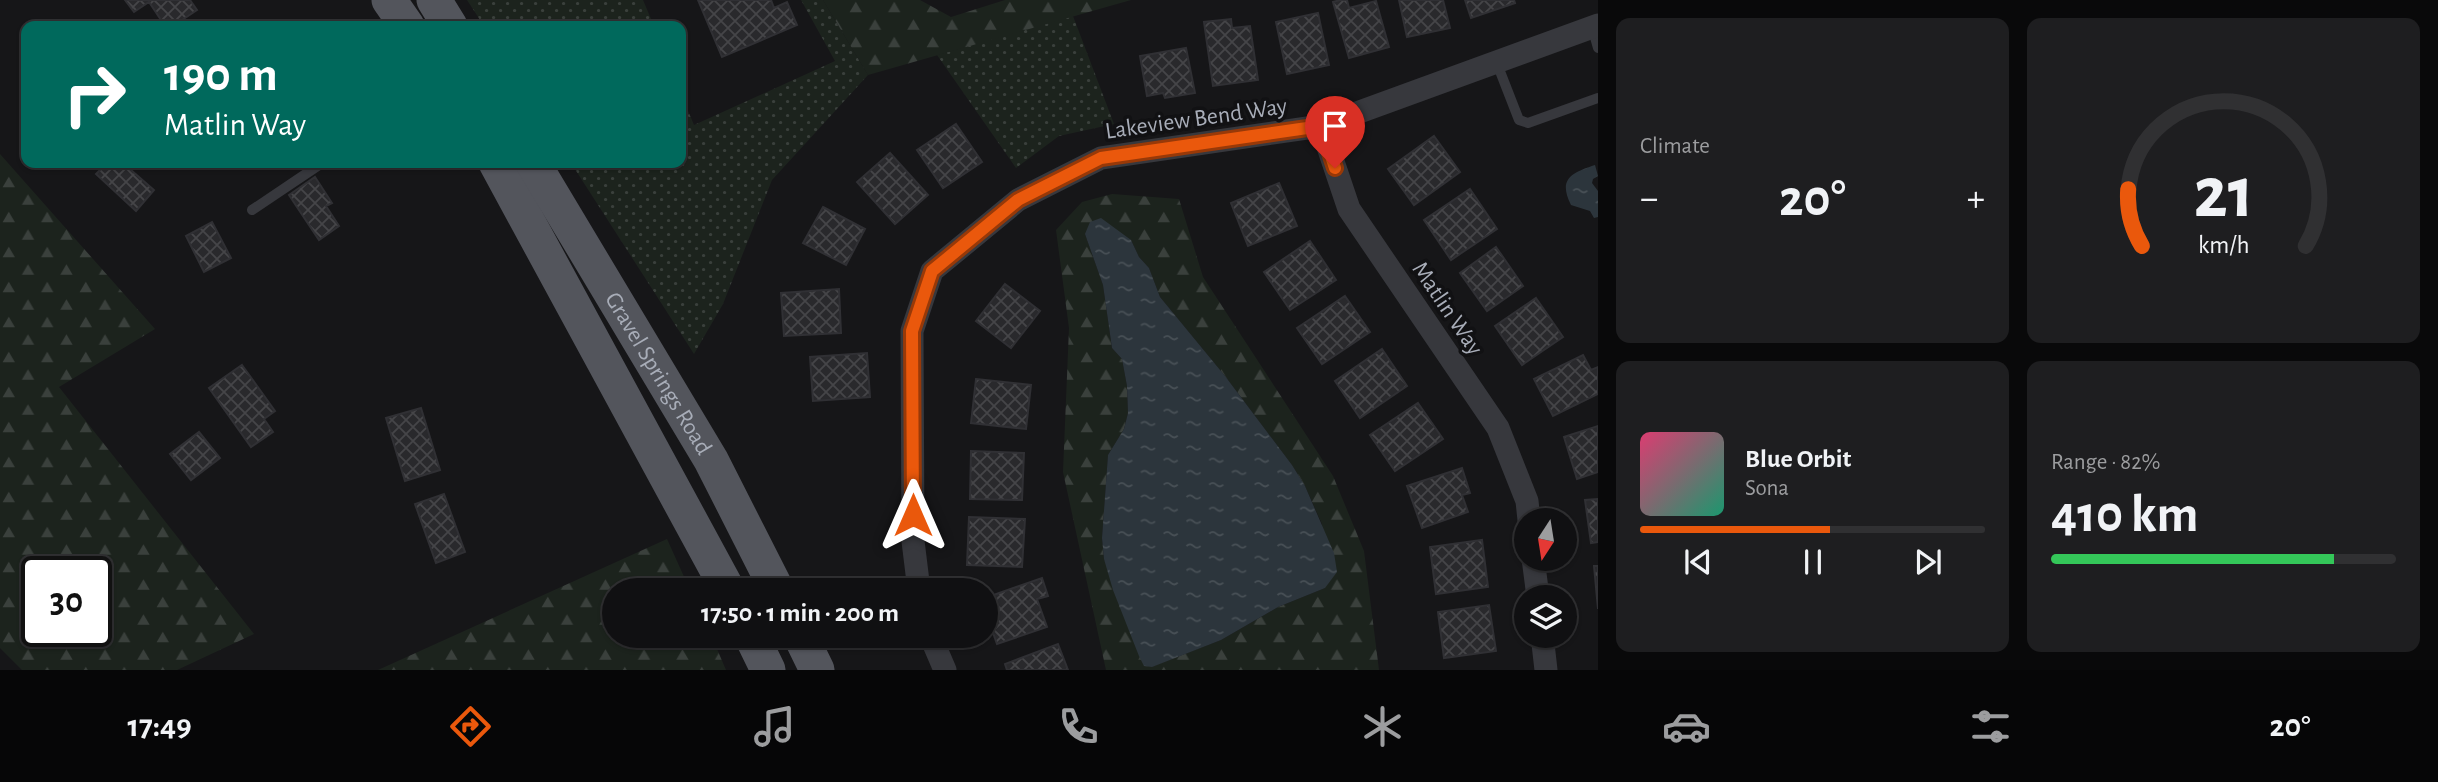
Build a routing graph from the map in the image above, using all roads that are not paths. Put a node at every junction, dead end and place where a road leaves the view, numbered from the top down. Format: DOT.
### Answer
graph roads {
  1 [pos="389,0"];
  2 [pos="434,0"];
  3 [pos="404,21"];
  4 [pos="447,21"];
  5 [pos="1596,34"];
  6 [pos="1496,61"];
  7 [pos="1598,98"];
  8 [pos="1321,126"];
  9 [pos="315,168"];
  10 [pos="499,168"];
  11 [pos="536,168"];
  12 [pos="252,210"];
  13 [pos="1528,508"];
  14 [pos="721,578"];
  15 [pos="771,578"];
  16 [pos="918,578"];
  17 [pos="757,648"];
  18 [pos="806,648"];
  19 [pos="936,648"];
  20 [pos="1543,648"];
  21 [pos="768,670"];
  22 [pos="817,670"];
  23 [pos="945,670"];
  24 [pos="1546,670"];
  1 -- 3 [label="main road"];
  2 -- 4 [label="main road"];
  5 -- 6 [label="street, Lakeview Bend Way"];
  6 -- 7 [label="lane"];
  6 -- 8 [label="street, Lakeview Bend Way"];
  8 -- 13 [label="street, Matlin Way"];
  8 -- 16 [label="street, Lakeview Bend Way"];
  9 -- 12 [label="lane"];
  10 -- 14 [label="main road, Gravel Springs Road"];
  11 -- 15 [label="main road, Gravel Springs Road"];
  17 -- 21 [label="main road"];
  18 -- 22 [label="main road"];
  19 -- 23 [label="street"];
  20 -- 24 [label="street"];
}
